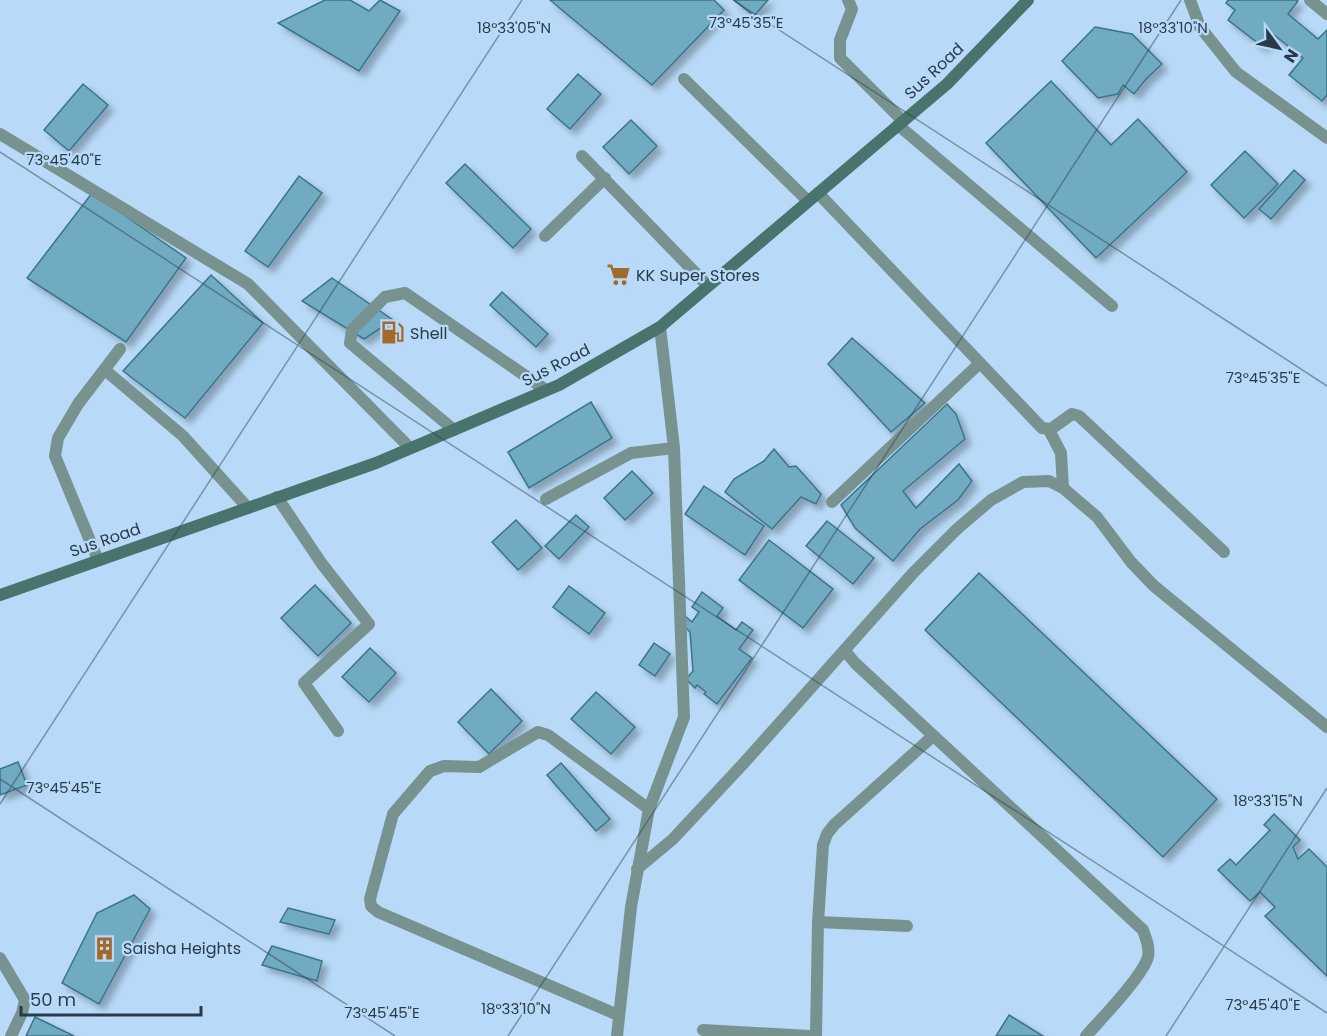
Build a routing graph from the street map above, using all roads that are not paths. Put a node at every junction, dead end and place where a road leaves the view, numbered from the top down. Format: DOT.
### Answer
graph roads {
  1 [pos="848,0"];
  2 [pos="1028,0"];
  3 [pos="1190,0"];
  4 [pos="1310,0"];
  5 [pos="1327,14"];
  6 [pos="684,79"];
  7 [pos="901,123"];
  8 [pos="0,134"];
  9 [pos="1327,138"];
  10 [pos="582,156"];
  11 [pos="605,178"];
  12 [pos="813,197"];
  13 [pos="545,236"];
  14 [pos="708,286"];
  15 [pos="1112,306"];
  16 [pos="660,327"];
  17 [pos="120,349"];
  18 [pos="980,363"];
  19 [pos="105,370"];
  20 [pos="546,390"];
  21 [pos="454,429"];
  22 [pos="1049,430"];
  23 [pos="410,448"];
  24 [pos="675,448"];
  25 [pos="1063,488"];
  26 [pos="277,497"];
  27 [pos="546,499"];
  28 [pos="832,502"];
  29 [pos="248,508"];
  30 [pos="1224,552"];
  31 [pos="98,560"];
  32 [pos="0,595"];
  33 [pos="845,651"];
  34 [pos="1327,727"];
  35 [pos="339,731"];
  36 [pos="933,736"];
  37 [pos="649,809"];
  38 [pos="637,869"];
  39 [pos="818,922"];
  40 [pos="907,926"];
  41 [pos="0,958"];
  42 [pos="618,1015"];
  43 [pos="703,1030"];
  44 [pos="10,1036"];
  45 [pos="617,1036"];
  46 [pos="810,1036"];
  47 [pos="816,1036"];
  48 [pos="1086,1036"];
  1 -- 7 [label="street"];
  2 -- 7 [label="main road, Sus Road"];
  3 -- 9 [label="street"];
  4 -- 5 [label="street"];
  6 -- 12 [label="street"];
  7 -- 12 [label="main road, Sus Road"];
  7 -- 15 [label="street"];
  8 -- 23 [label="street"];
  10 -- 11 [label="street"];
  11 -- 13 [label="street"];
  11 -- 14 [label="street"];
  12 -- 14 [label="main road, Sus Road"];
  12 -- 18 [label="street"];
  14 -- 16 [label="main road, Sus Road"];
  16 -- 20 [label="main road, Sus Road"];
  16 -- 24 [label="street"];
  17 -- 19 [label="street"];
  18 -- 22 [label="street"];
  18 -- 28 [label="street"];
  19 -- 29 [label="street"];
  19 -- 31 [label="street"];
  20 -- 21 [label="main road, Sus Road"];
  20 -- 21 [label="street"];
  21 -- 23 [label="main road, Sus Road"];
  22 -- 25 [label="street"];
  22 -- 30 [label="street"];
  23 -- 26 [label="main road, Sus Road"];
  24 -- 27 [label="street"];
  24 -- 37 [label="street"];
  25 -- 33 [label="street"];
  25 -- 34 [label="street"];
  26 -- 29 [label="main road, Sus Road"];
  26 -- 35 [label="street"];
  29 -- 31 [label="main road, Sus Road"];
  31 -- 32 [label="main road, Sus Road"];
  33 -- 36 [label="street"];
  33 -- 38 [label="street"];
  36 -- 39 [label="street"];
  36 -- 48 [label="street"];
  37 -- 38 [label="street"];
  37 -- 42 [label="street"];
  38 -- 42 [label="street"];
  39 -- 40 [label="street"];
  39 -- 47 [label="street"];
  41 -- 44 [label="street"];
  42 -- 45 [label="street"];
  43 -- 46 [label="street"];
}
